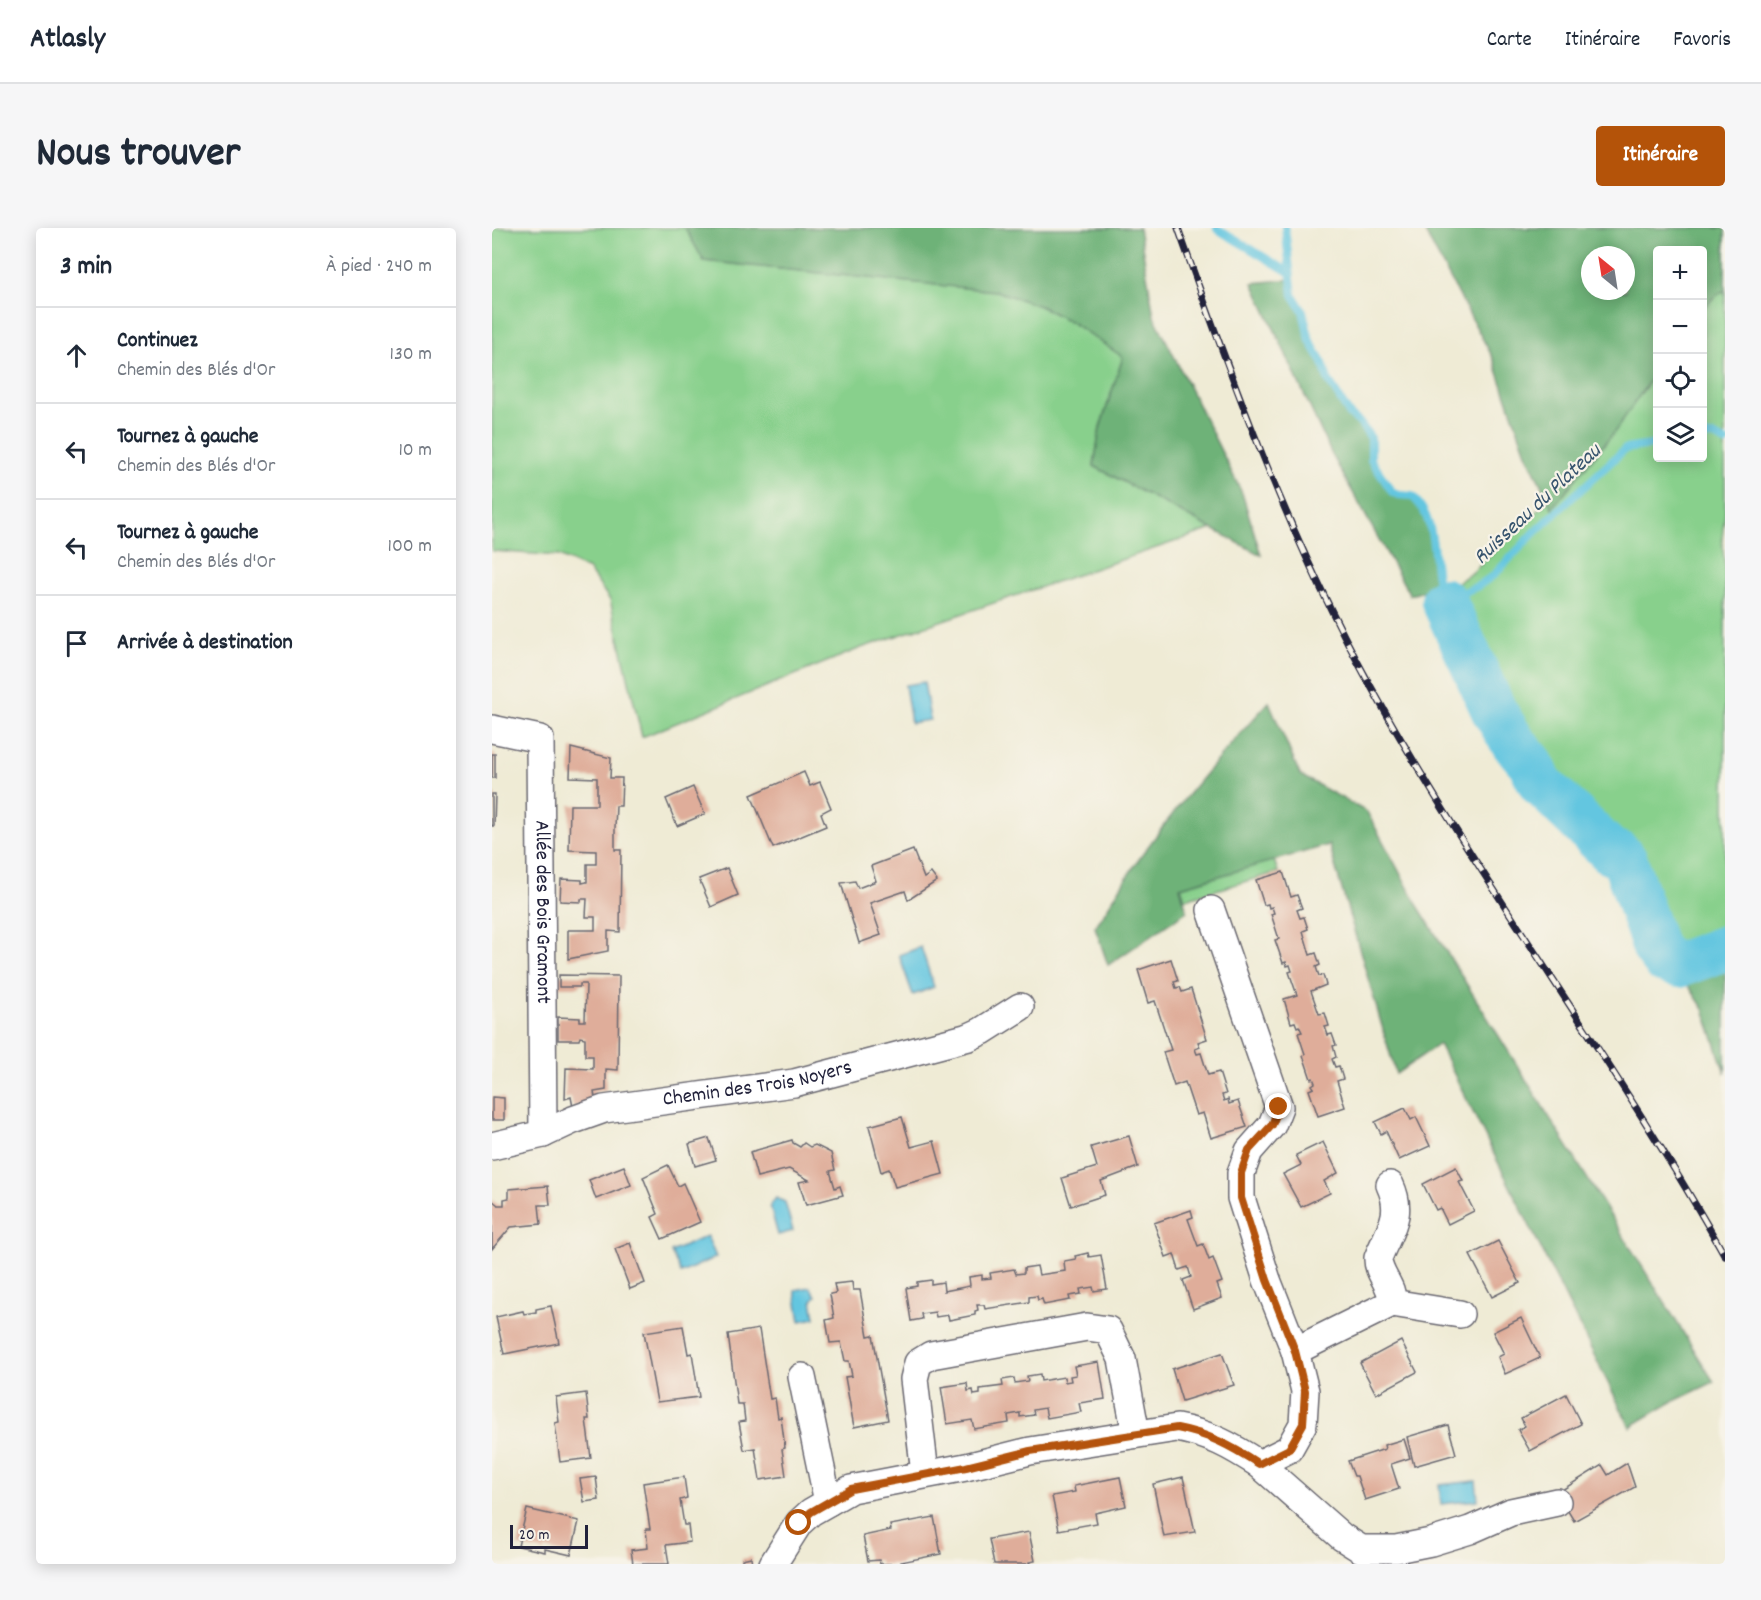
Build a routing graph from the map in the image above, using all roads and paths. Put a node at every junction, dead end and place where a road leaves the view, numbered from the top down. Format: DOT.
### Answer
graph roads {
  1 [pos="492,729"];
  2 [pos="1211,910"];
  3 [pos="1020,1007"];
  4 [pos="543,1134"];
  5 [pos="492,1146"];
  6 [pos="1390,1185"];
  7 [pos="1392,1303"];
  8 [pos="1460,1314"];
  9 [pos="1295,1351"];
  10 [pos="802,1377"];
  11 [pos="1136,1434"];
  12 [pos="1259,1464"];
  13 [pos="925,1474"];
  14 [pos="828,1502"];
  15 [pos="1557,1502"];
  16 [pos="773,1564"];
  1 -- 4 [label="street, Allée des Bois Gramont"];
  2 -- 9 [label="street"];
  3 -- 4 [label="street, Chemin des Trois Noyers"];
  4 -- 5 [label="street, Chemin des Trois Noyers"];
  6 -- 7 [label="street"];
  7 -- 8 [label="street"];
  7 -- 9 [label="street"];
  9 -- 12 [label="street"];
  10 -- 14 [label="street"];
  11 -- 12 [label="street"];
  11 -- 13 [label="street"];
  11 -- 13 [label="street"];
  12 -- 15 [label="street"];
  13 -- 14 [label="street"];
  14 -- 16 [label="street"];
}
